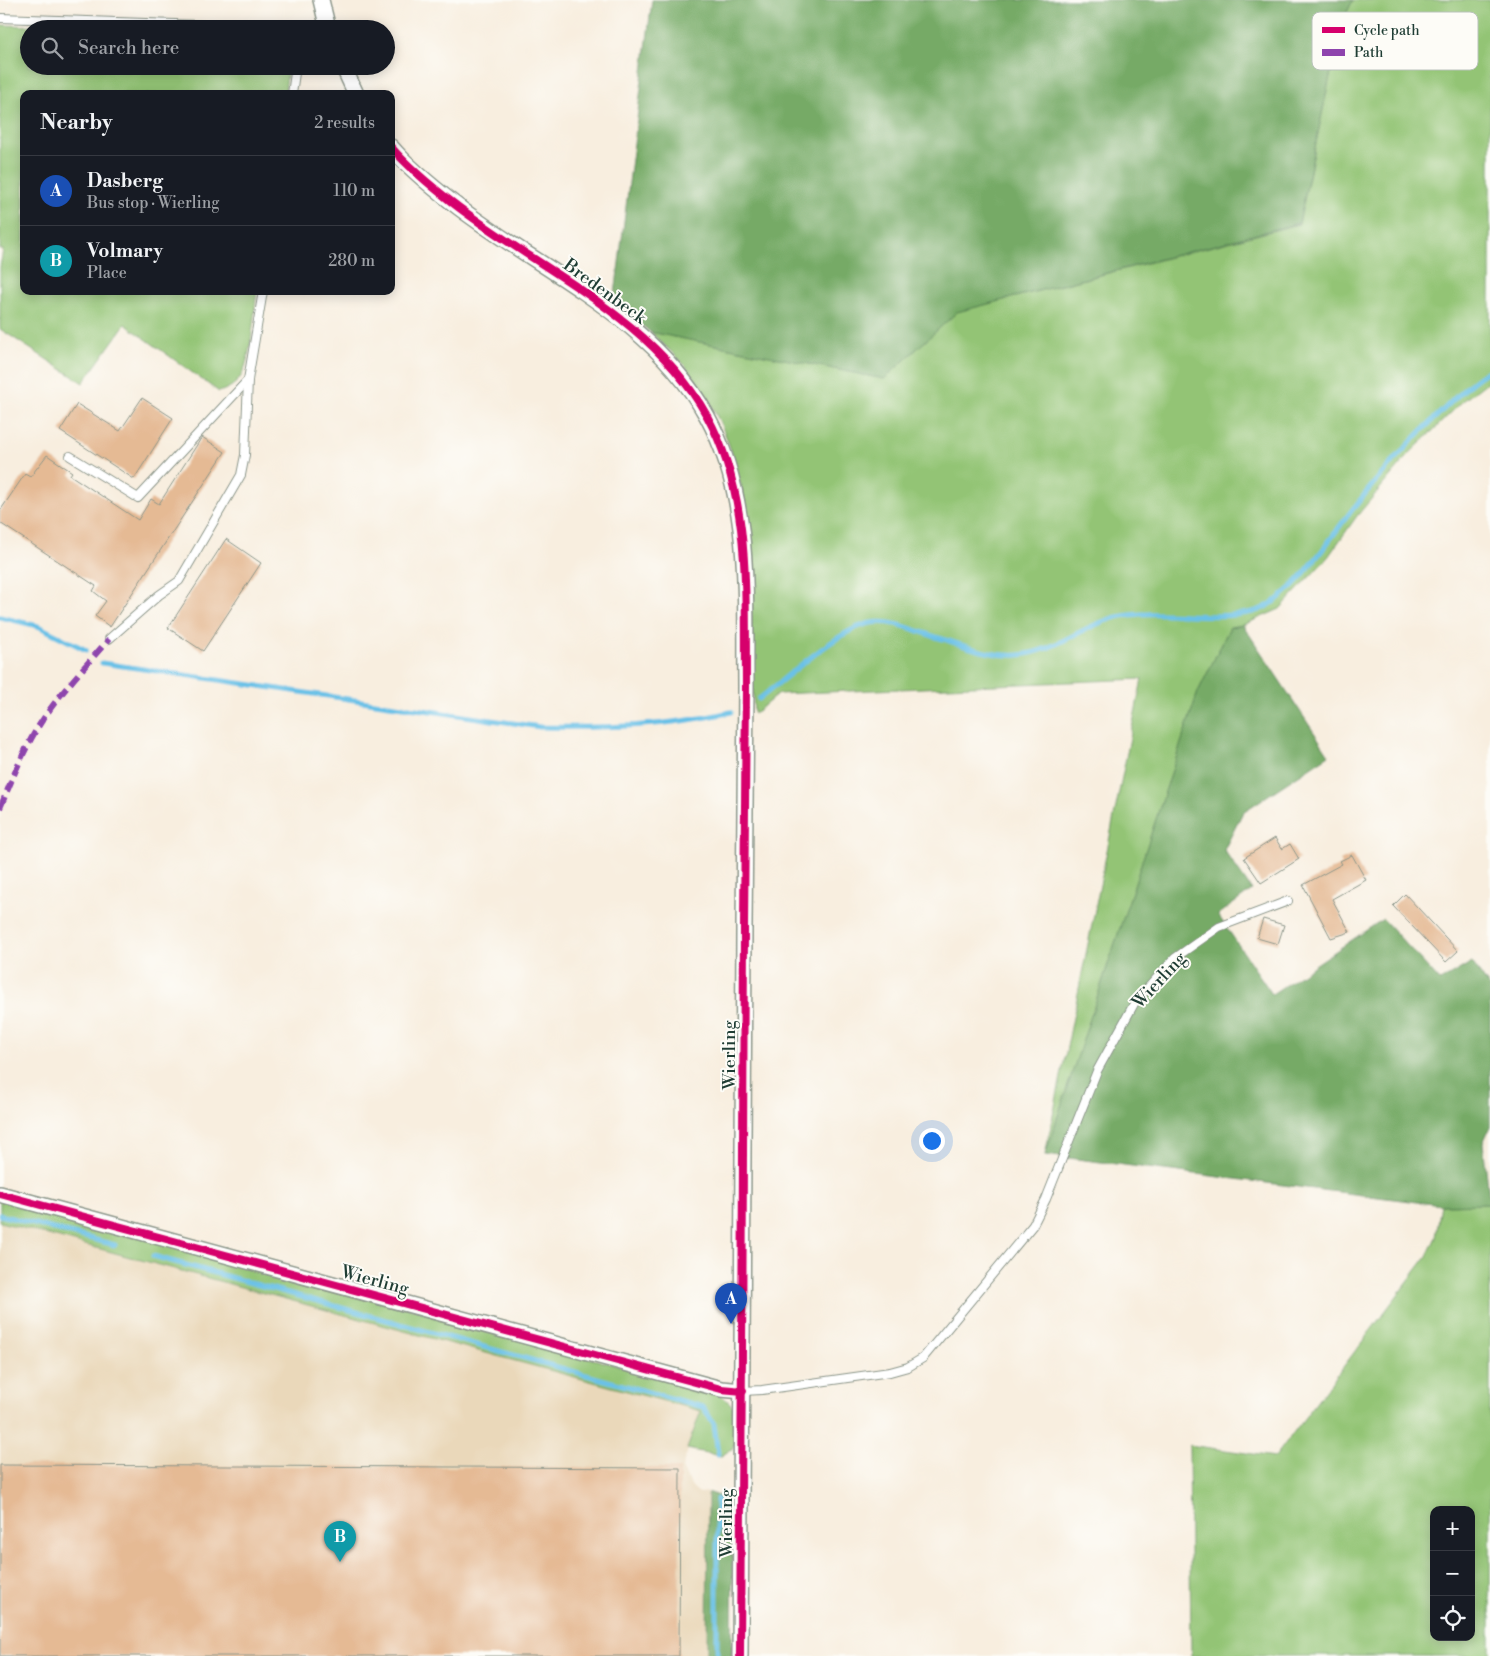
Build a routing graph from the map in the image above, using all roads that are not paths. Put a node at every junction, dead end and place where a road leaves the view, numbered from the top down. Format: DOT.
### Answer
graph roads {
  1 [pos="321,0"];
  2 [pos="0,18"];
  3 [pos="58,20"];
  4 [pos="326,20"];
  5 [pos="295,75"];
  6 [pos="347,75"];
  7 [pos="293,90"];
  8 [pos="354,90"];
  9 [pos="395,151"];
  10 [pos="262,295"];
  11 [pos="248,380"];
  12 [pos="70,456"];
  13 [pos="109,639"];
  14 [pos="746,720"];
  15 [pos="1288,901"];
  16 [pos="0,1194"];
  17 [pos="743,1390"];
  18 [pos="740,1656"];
  1 -- 4 [label="street"];
  2 -- 3 [label="lane"];
  5 -- 7 [label="lane"];
  6 -- 8 [label="street"];
  9 -- 14 [label="street, Bredenbeck"];
  10 -- 11 [label="lane"];
  11 -- 12 [label="lane"];
  11 -- 13 [label="lane"];
  14 -- 17 [label="street, Wierling"];
  15 -- 17 [label="lane, Wierling"];
  16 -- 17 [label="street, Wierling"];
  17 -- 18 [label="street, Wierling"];
}
